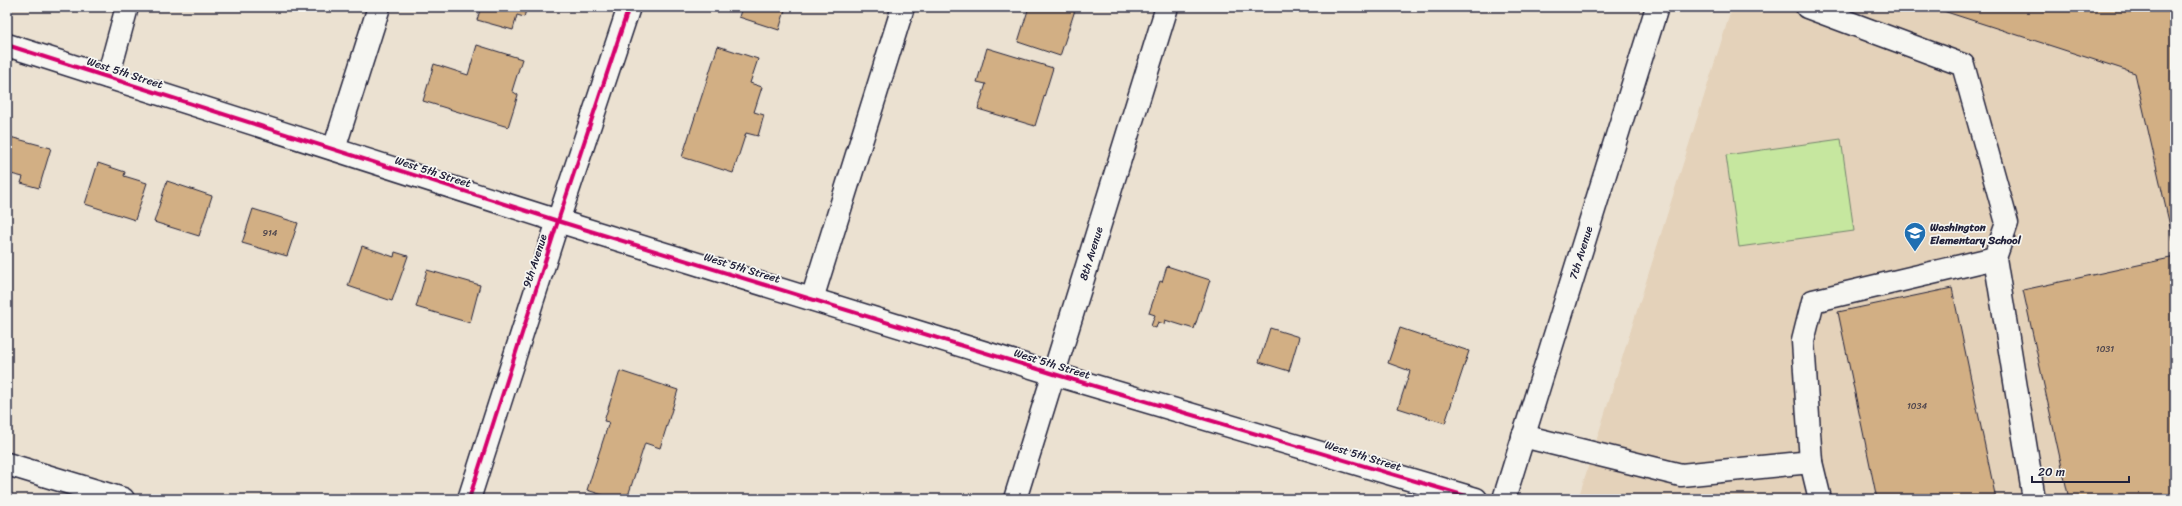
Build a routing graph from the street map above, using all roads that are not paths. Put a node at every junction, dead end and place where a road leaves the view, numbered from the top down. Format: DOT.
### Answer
graph roads {
  1 [pos="127,7"];
  2 [pos="379,7"];
  3 [pos="629,7"];
  4 [pos="903,7"];
  5 [pos="1167,7"];
  6 [pos="1657,7"];
  7 [pos="1807,7"];
  8 [pos="7,45"];
  9 [pos="108,77"];
  10 [pos="334,149"];
  11 [pos="558,221"];
  12 [pos="1995,258"];
  13 [pos="812,299"];
  14 [pos="1054,374"];
  15 [pos="1523,436"];
  16 [pos="1810,462"];
  17 [pos="7,464"];
  18 [pos="123,499"];
  19 [pos="469,499"];
  20 [pos="1015,499"];
  21 [pos="1476,499"];
  22 [pos="1504,499"];
  23 [pos="1820,499"];
  24 [pos="2034,499"];
  1 -- 9 [label="street"];
  2 -- 10 [label="street"];
  3 -- 11 [label="street, 9th Avenue"];
  4 -- 13 [label="street"];
  5 -- 14 [label="street, 8th Avenue"];
  6 -- 15 [label="street, 7th Avenue"];
  7 -- 12 [label="street"];
  8 -- 9 [label="street, West 5th Street"];
  9 -- 10 [label="street, West 5th Street"];
  10 -- 11 [label="street, West 5th Street"];
  11 -- 13 [label="street, West 5th Street"];
  11 -- 19 [label="street, 9th Avenue"];
  12 -- 16 [label="street"];
  12 -- 24 [label="street"];
  13 -- 14 [label="street, West 5th Street"];
  14 -- 20 [label="street, 8th Avenue"];
  14 -- 21 [label="street, West 5th Street"];
  15 -- 16 [label="street"];
  15 -- 22 [label="street, 7th Avenue"];
  16 -- 23 [label="street"];
  17 -- 18 [label="street"];
}
